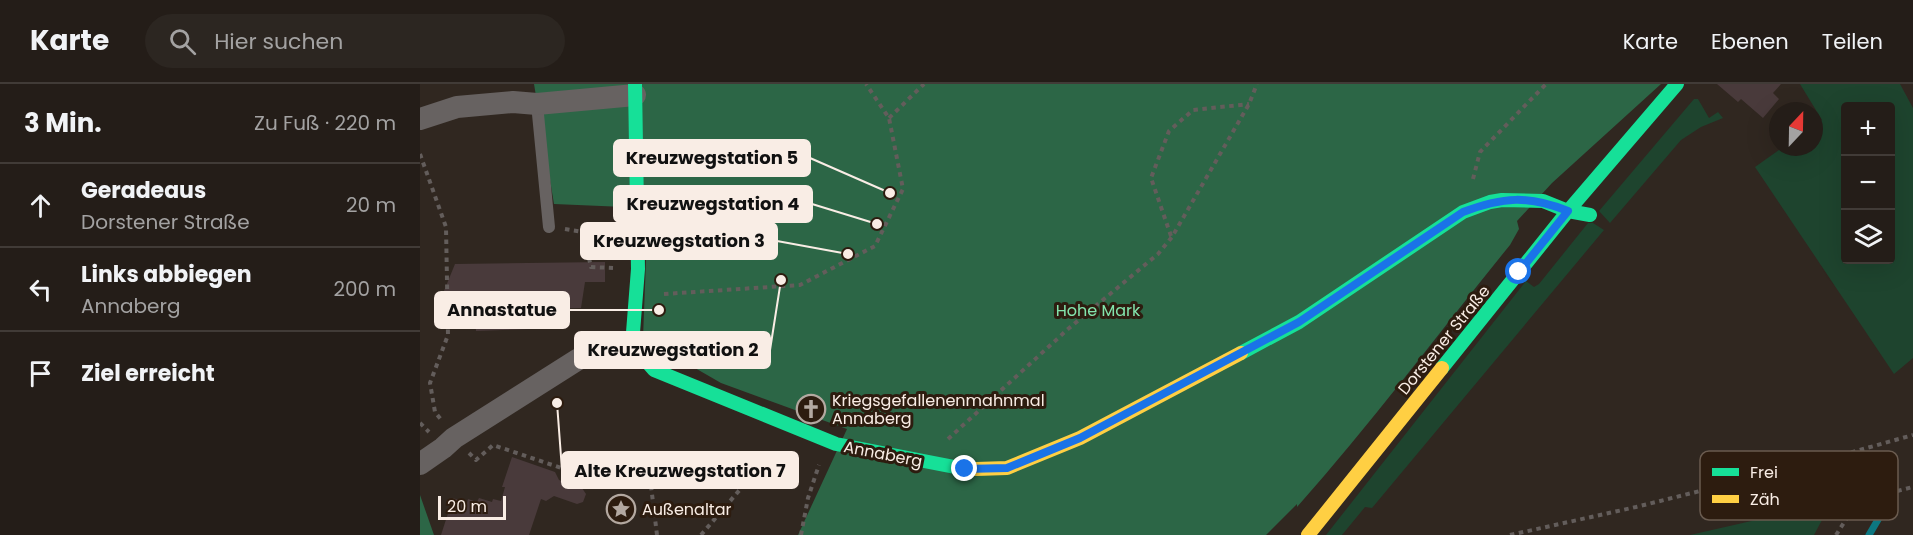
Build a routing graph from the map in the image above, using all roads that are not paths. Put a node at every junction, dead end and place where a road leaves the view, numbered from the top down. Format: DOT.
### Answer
graph roads {
  1 [pos="1677,84"];
  2 [pos="635,90"];
  3 [pos="537,104"];
  4 [pos="420,119"];
  5 [pos="1568,211"];
  6 [pos="1590,215"];
  7 [pos="549,227"];
  8 [pos="632,345"];
  9 [pos="420,464"];
  10 [pos="1308,535"];
  1 -- 5 [label="street, Dorstener Straße"];
  2 -- 3 [label="street"];
  2 -- 8 [label="street"];
  3 -- 4 [label="street"];
  3 -- 7 [label="lane"];
  5 -- 6 [label="street, Annaberg"];
  5 -- 8 [label="street, Annaberg"];
  5 -- 10 [label="street, Dorstener Straße"];
  8 -- 9 [label="street"];
}
